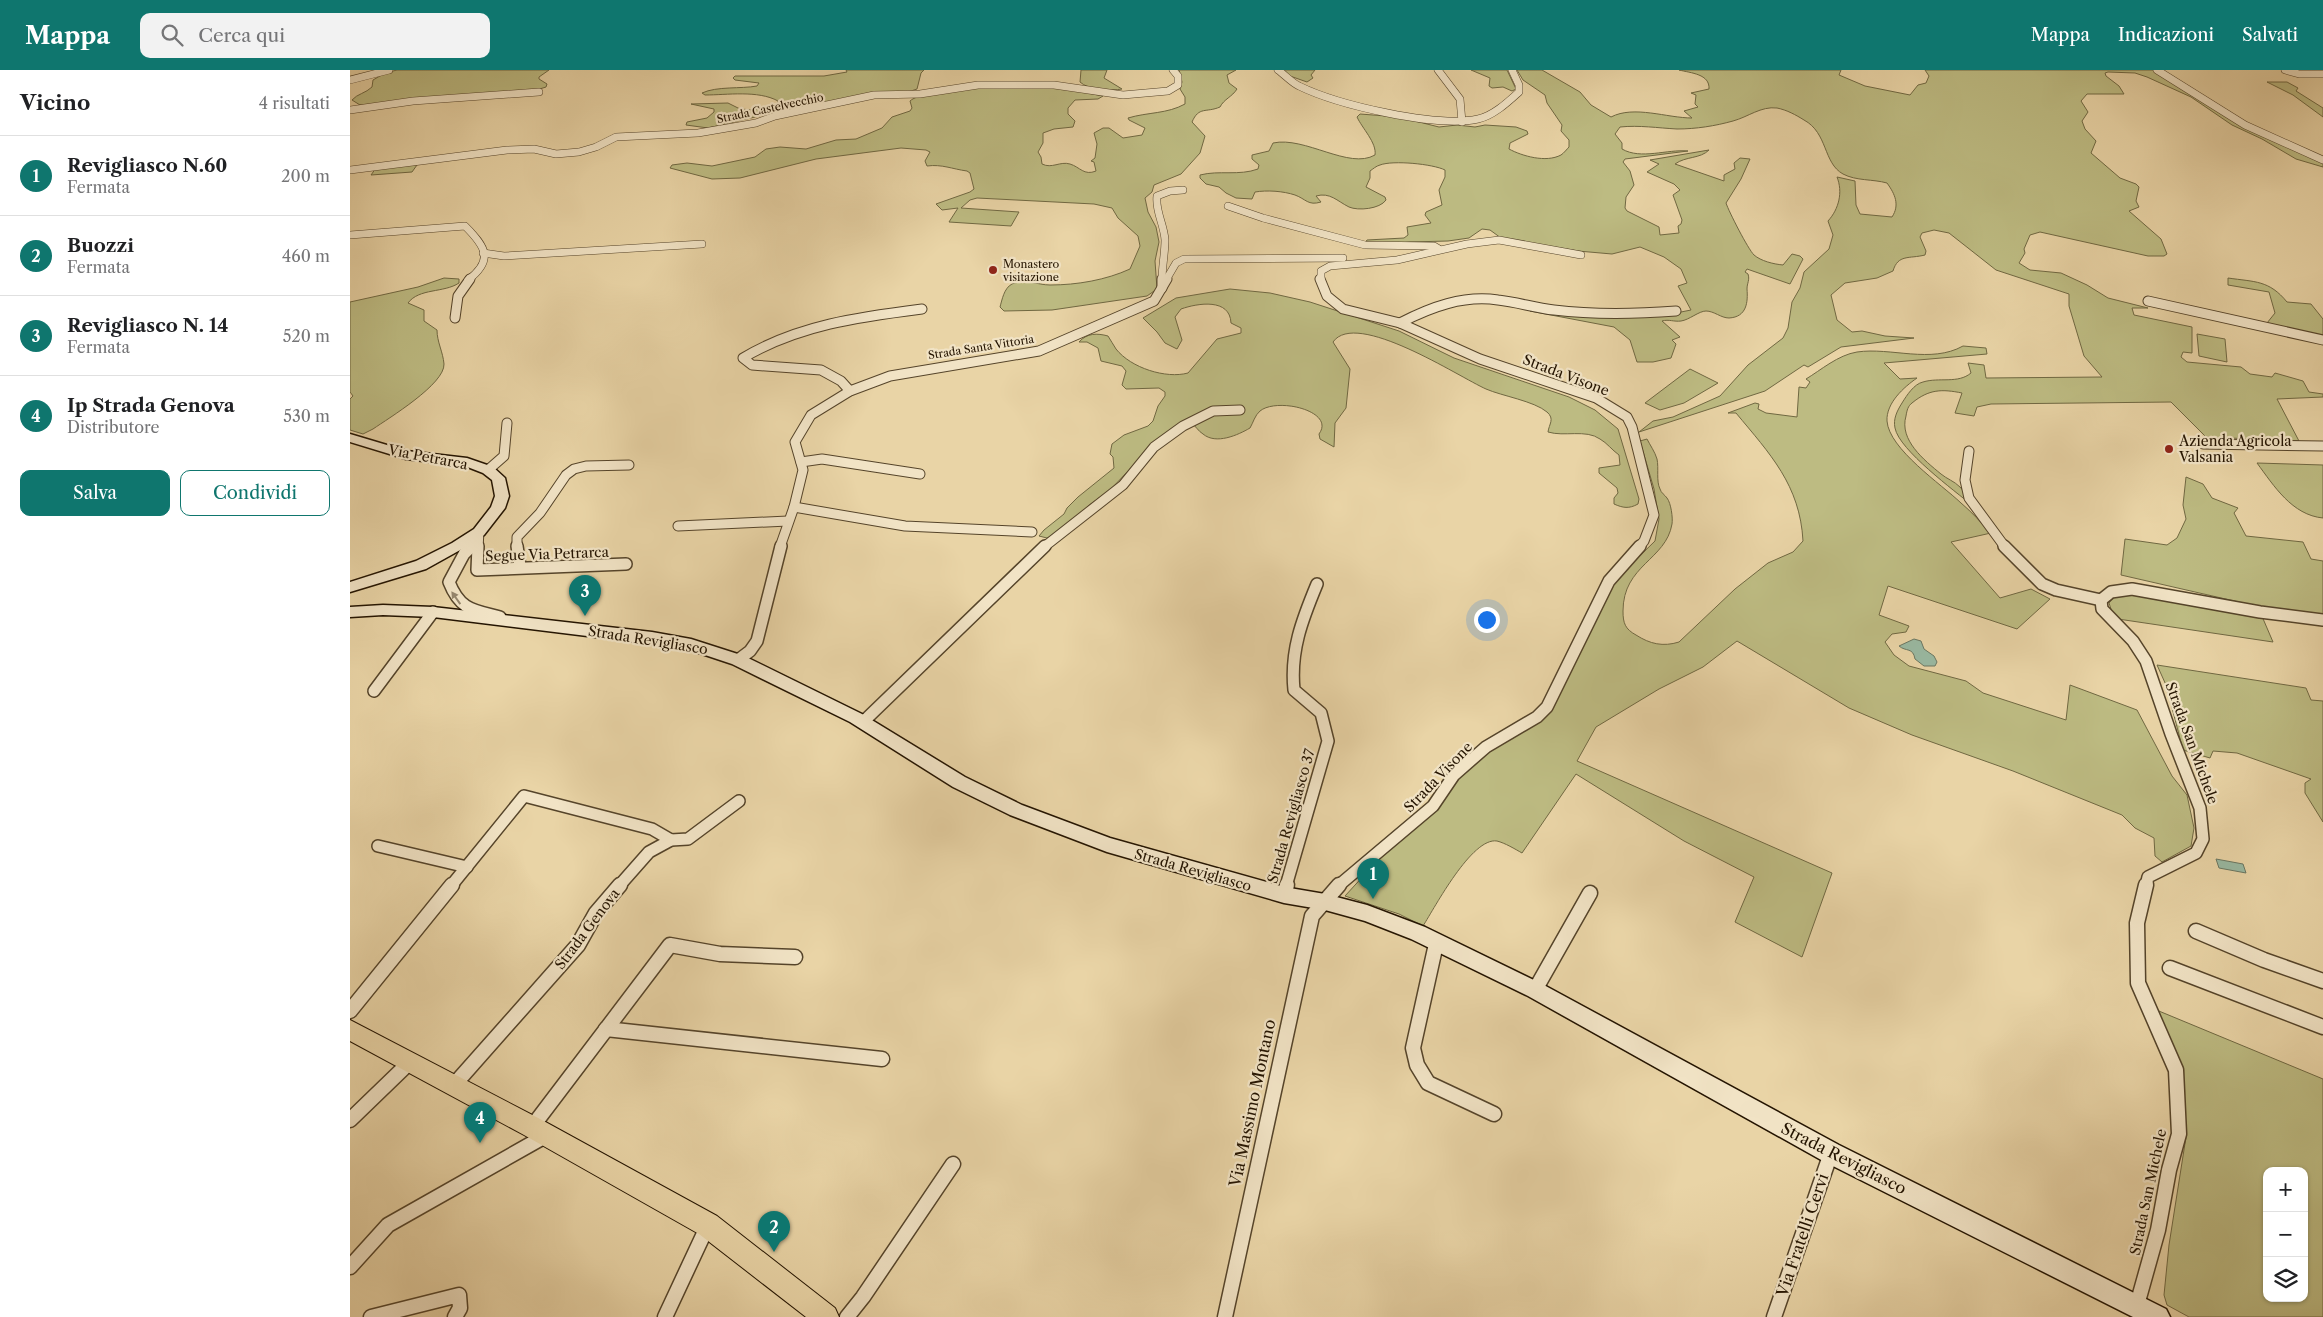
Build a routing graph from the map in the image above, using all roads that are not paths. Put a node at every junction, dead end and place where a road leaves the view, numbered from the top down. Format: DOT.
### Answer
graph roads {
  1 [pos="389,70"];
  2 [pos="1173,70"];
  3 [pos="1278,70"];
  4 [pos="1438,70"];
  5 [pos="1512,70"];
  6 [pos="2157,70"];
  7 [pos="2285,70"];
  8 [pos="2323,74"];
  9 [pos="350,80"];
  10 [pos="539,92"];
  11 [pos="350,110"];
  12 [pos="1462,122"];
  13 [pos="2323,160"];
  14 [pos="350,170"];
  15 [pos="1182,190"];
  16 [pos="1228,206"];
  17 [pos="350,235"];
  18 [pos="702,244"];
  19 [pos="1441,250"];
  20 [pos="484,253"];
  21 [pos="1580,255"];
  22 [pos="1408,258"];
  23 [pos="1162,290"];
  24 [pos="2148,301"];
  25 [pos="922,309"];
  26 [pos="1676,311"];
  27 [pos="455,318"];
  28 [pos="1400,322"];
  29 [pos="2323,340"];
  30 [pos="850,391"];
  31 [pos="1240,410"];
  32 [pos="507,423"];
  33 [pos="350,438"];
  34 [pos="2203,444"];
  35 [pos="2323,446"];
  36 [pos="1969,451"];
  37 [pos="801,462"];
  38 [pos="630,465"];
  39 [pos="488,470"];
  40 [pos="920,474"];
  41 [pos="794,507"];
  42 [pos="788,521"];
  43 [pos="678,526"];
  44 [pos="1032,532"];
  45 [pos="478,536"];
  46 [pos="1025,554"];
  47 [pos="626,564"];
  48 [pos="520,566"];
  49 [pos="366,583"];
  50 [pos="1317,584"];
  51 [pos="350,587"];
  52 [pos="350,593"];
  53 [pos="2101,600"];
  54 [pos="350,612"];
  55 [pos="433,612"];
  56 [pos="2323,620"];
  57 [pos="516,622"];
  58 [pos="738,660"];
  59 [pos="374,691"];
  60 [pos="860,720"];
  61 [pos="739,801"];
  62 [pos="671,840"];
  63 [pos="378,846"];
  64 [pos="467,867"];
  65 [pos="1590,893"];
  66 [pos="1284,895"];
  67 [pos="1325,902"];
  68 [pos="2196,931"];
  69 [pos="1436,944"];
  70 [pos="795,957"];
  71 [pos="2170,968"];
  72 [pos="2323,981"];
  73 [pos="1535,990"];
  74 [pos="350,1011"];
  75 [pos="2323,1027"];
  76 [pos="606,1029"];
  77 [pos="350,1030"];
  78 [pos="882,1059"];
  79 [pos="410,1062"];
  80 [pos="454,1085"];
  81 [pos="1494,1114"];
  82 [pos="350,1120"];
  83 [pos="540,1131"];
  84 [pos="1831,1153"];
  85 [pos="953,1164"];
  86 [pos="708,1225"];
  87 [pos="350,1266"];
  88 [pos="2137,1305"];
  89 [pos="406,1312"];
  90 [pos="371,1317"];
  91 [pos="455,1317"];
  92 [pos="665,1317"];
  93 [pos="826,1317"];
  94 [pos="846,1317"];
  95 [pos="1225,1317"];
  96 [pos="1774,1317"];
  97 [pos="2158,1317"];
  1 -- 9 [label="street"];
  2 -- 14 [label="street, Strada Castelvecchio"];
  3 -- 12 [label="street"];
  4 -- 12 [label="street"];
  5 -- 12 [label="street"];
  6 -- 13 [label="street"];
  7 -- 8 [label="street"];
  10 -- 11 [label="street"];
  15 -- 23 [label="street"];
  16 -- 19 [label="street"];
  17 -- 20 [label="street"];
  18 -- 20 [label="street"];
  19 -- 21 [label="street, Strada Visone"];
  19 -- 22 [label="street, Strada Visone"];
  20 -- 27 [label="street"];
  22 -- 23 [label="street, Strada Santa Vittoria"];
  22 -- 28 [label="street, Strada Visone"];
  23 -- 30 [label="street, Strada Santa Vittoria"];
  24 -- 29 [label="street"];
  25 -- 30 [label="street"];
  26 -- 28 [label="street"];
  28 -- 67 [label="street, Strada Visone"];
  30 -- 37 [label="street, Strada Santa Vittoria"];
  31 -- 60 [label="street"];
  32 -- 39 [label="street"];
  33 -- 39 [label="street, Via Petrarca"];
  34 -- 35 [label="street"];
  36 -- 53 [label="street"];
  37 -- 40 [label="street"];
  37 -- 41 [label="street, Strada Santa Vittoria"];
  38 -- 48 [label="street"];
  39 -- 45 [label="street"];
  41 -- 42 [label="street, Strada Santa Vittoria"];
  41 -- 44 [label="street"];
  42 -- 43 [label="street"];
  42 -- 58 [label="street, Strada Santa Vittoria"];
  45 -- 48 [label="street, Segue Via Petrarca"];
  45 -- 49 [label="street"];
  57 -- 45 [label="street, Strada Revigliasco, one-way"];
  46 -- 60 [label="street"];
  47 -- 48 [label="street, Segue Via Petrarca"];
  49 -- 51 [label="street"];
  49 -- 52 [label="street"];
  50 -- 66 [label="street, Strada Revigliasco 37"];
  53 -- 56 [label="street"];
  53 -- 88 [label="street, Strada San Michele"];
  54 -- 55 [label="street, Strada Revigliasco"];
  55 -- 57 [label="street, Strada Revigliasco"];
  55 -- 59 [label="street"];
  57 -- 58 [label="street, Strada Revigliasco"];
  58 -- 60 [label="street, Strada Revigliasco"];
  60 -- 66 [label="street, Strada Revigliasco"];
  61 -- 62 [label="street, Strada Genova"];
  62 -- 64 [label="street"];
  62 -- 80 [label="street, Strada Genova"];
  63 -- 64 [label="street"];
  64 -- 74 [label="street"];
  65 -- 73 [label="street"];
  66 -- 67 [label="street, Strada Revigliasco"];
  67 -- 69 [label="street, Strada Revigliasco"];
  67 -- 95 [label="street, Via Massimo Montano"];
  68 -- 72 [label="street"];
  69 -- 73 [label="street, Strada Revigliasco"];
  69 -- 81 [label="street"];
  70 -- 76 [label="street"];
  71 -- 75 [label="street"];
  73 -- 84 [label="street, Strada Revigliasco"];
  76 -- 78 [label="street"];
  76 -- 83 [label="street"];
  77 -- 79 [label="main road"];
  79 -- 80 [label="main road"];
  79 -- 82 [label="street"];
  80 -- 83 [label="main road"];
  83 -- 86 [label="main road"];
  83 -- 87 [label="street"];
  84 -- 88 [label="street, Strada Revigliasco"];
  84 -- 96 [label="street, Via Fratelli Cervi"];
  85 -- 94 [label="street"];
  86 -- 92 [label="street"];
  86 -- 93 [label="main road"];
  88 -- 97 [label="street, Strada Revigliasco"];
  89 -- 90 [label="street"];
  89 -- 91 [label="street"];
}
